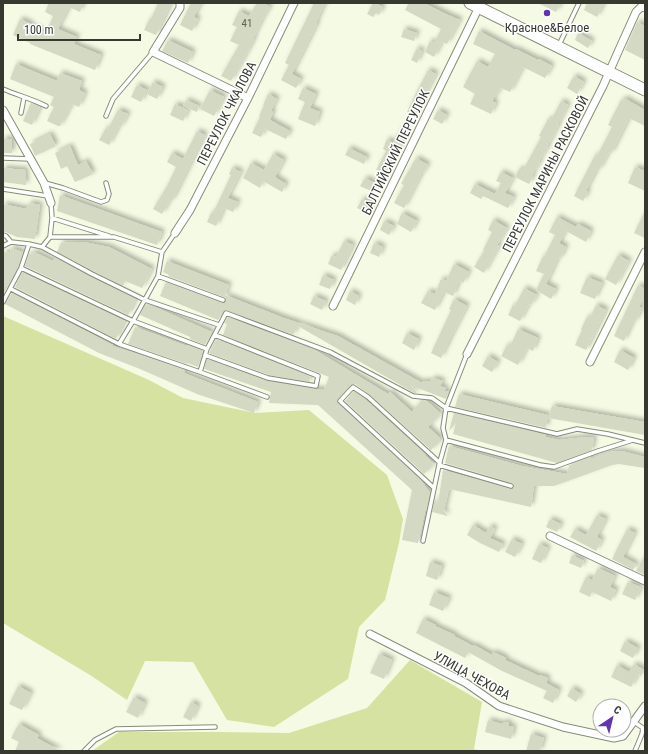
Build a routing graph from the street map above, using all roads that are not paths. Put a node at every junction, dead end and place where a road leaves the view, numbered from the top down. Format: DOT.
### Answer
graph roads {
  1 [pos="180,3"];
  2 [pos="294,3"];
  3 [pos="579,3"];
  4 [pos="473,4"];
  5 [pos="645,8"];
  6 [pos="558,46"];
  7 [pos="153,52"];
  8 [pos="609,72"];
  9 [pos="3,89"];
  10 [pos="645,90"];
  11 [pos="24,98"];
  12 [pos="248,98"];
  13 [pos="46,106"];
  14 [pos="3,110"];
  15 [pos="21,113"];
  16 [pos="106,116"];
  17 [pos="3,158"];
  18 [pos="30,159"];
  19 [pos="44,183"];
  20 [pos="106,183"];
  21 [pos="3,189"];
  22 [pos="48,196"];
  23 [pos="51,203"];
  24 [pos="52,218"];
  25 [pos="175,233"];
  26 [pos="3,235"];
  27 [pos="50,237"];
  28 [pos="114,237"];
  29 [pos="11,242"];
  30 [pos="29,244"];
  31 [pos="3,246"];
  32 [pos="42,247"];
  33 [pos="162,252"];
  34 [pos="645,252"];
  35 [pos="22,268"];
  36 [pos="158,276"];
  37 [pos="11,289"];
  38 [pos="145,300"];
  39 [pos="223,300"];
  40 [pos="3,302"];
  41 [pos="333,306"];
  42 [pos="133,321"];
  43 [pos="219,325"];
  44 [pos="215,335"];
  45 [pos="119,344"];
  46 [pos="207,349"];
  47 [pos="467,354"];
  48 [pos="205,355"];
  49 [pos="590,362"];
  50 [pos="200,372"];
  51 [pos="267,398"];
  52 [pos="446,408"];
  53 [pos="446,440"];
  54 [pos="633,440"];
  55 [pos="645,443"];
  56 [pos="439,464"];
  57 [pos="511,486"];
  58 [pos="434,488"];
  59 [pos="550,536"];
  60 [pos="423,541"];
  61 [pos="645,581"];
  62 [pos="370,634"];
  63 [pos="645,706"];
  64 [pos="634,722"];
  65 [pos="214,728"];
  66 [pos="84,751"];
  67 [pos="635,751"];
  1 -- 7 [label="street"];
  2 -- 12 [label="street, ПЕРЕУЛОК ЧКАЛОВА"];
  3 -- 6 [label="lane"];
  4 -- 6 [label="main road"];
  4 -- 41 [label="street, БАЛТИЙСКИЙ ПЕРЕУЛОК"];
  5 -- 8 [label="street, ПЕРЕУЛОК МАРИНЫ РАСКОВОЙ"];
  6 -- 8 [label="main road"];
  7 -- 12 [label="street"];
  7 -- 16 [label="lane"];
  8 -- 10 [label="main road"];
  8 -- 47 [label="street, ПЕРЕУЛОК МАРИНЫ РАСКОВОЙ"];
  9 -- 11 [label="lane"];
  11 -- 13 [label="lane"];
  11 -- 15 [label="lane"];
  12 -- 25 [label="street, ПЕРЕУЛОК ЧКАЛОВА"];
  14 -- 18 [label="street"];
  17 -- 18 [label="lane"];
  18 -- 19 [label="street"];
  19 -- 20 [label="lane"];
  19 -- 22 [label="street"];
  21 -- 22 [label="lane"];
  22 -- 23 [label="street"];
  23 -- 24 [label="lane"];
  24 -- 27 [label="lane"];
  24 -- 28 [label="lane"];
  25 -- 33 [label="lane"];
  26 -- 29 [label="lane"];
  27 -- 28 [label="lane"];
  27 -- 32 [label="lane"];
  28 -- 33 [label="lane"];
  29 -- 30 [label="lane"];
  29 -- 31 [label="lane"];
  30 -- 32 [label="lane"];
  30 -- 35 [label="lane"];
  32 -- 38 [label="lane"];
  33 -- 36 [label="lane"];
  34 -- 49 [label="street"];
  35 -- 37 [label="lane"];
  35 -- 42 [label="lane"];
  36 -- 38 [label="lane"];
  36 -- 39 [label="lane"];
  37 -- 40 [label="lane"];
  37 -- 45 [label="lane"];
  38 -- 42 [label="lane"];
  38 -- 43 [label="lane"];
  42 -- 45 [label="lane"];
  42 -- 46 [label="lane"];
  43 -- 44 [label="lane"];
  43 -- 52 [label="lane"];
  44 -- 46 [label="lane"];
  44 -- 48 [label="lane"];
  45 -- 50 [label="lane"];
  46 -- 48 [label="lane"];
  47 -- 52 [label="lane"];
  48 -- 50 [label="lane"];
  50 -- 51 [label="lane"];
  52 -- 53 [label="lane"];
  52 -- 54 [label="lane"];
  53 -- 54 [label="lane"];
  53 -- 56 [label="lane"];
  54 -- 55 [label="lane"];
  56 -- 57 [label="lane"];
  56 -- 58 [label="lane"];
  56 -- 58 [label="lane"];
  58 -- 60 [label="lane"];
  59 -- 61 [label="street"];
  62 -- 64 [label="street, УЛИЦА ЧЕХОВА"];
  63 -- 64 [label="street"];
  64 -- 67 [label="lane"];
  65 -- 66 [label="lane"];
}
